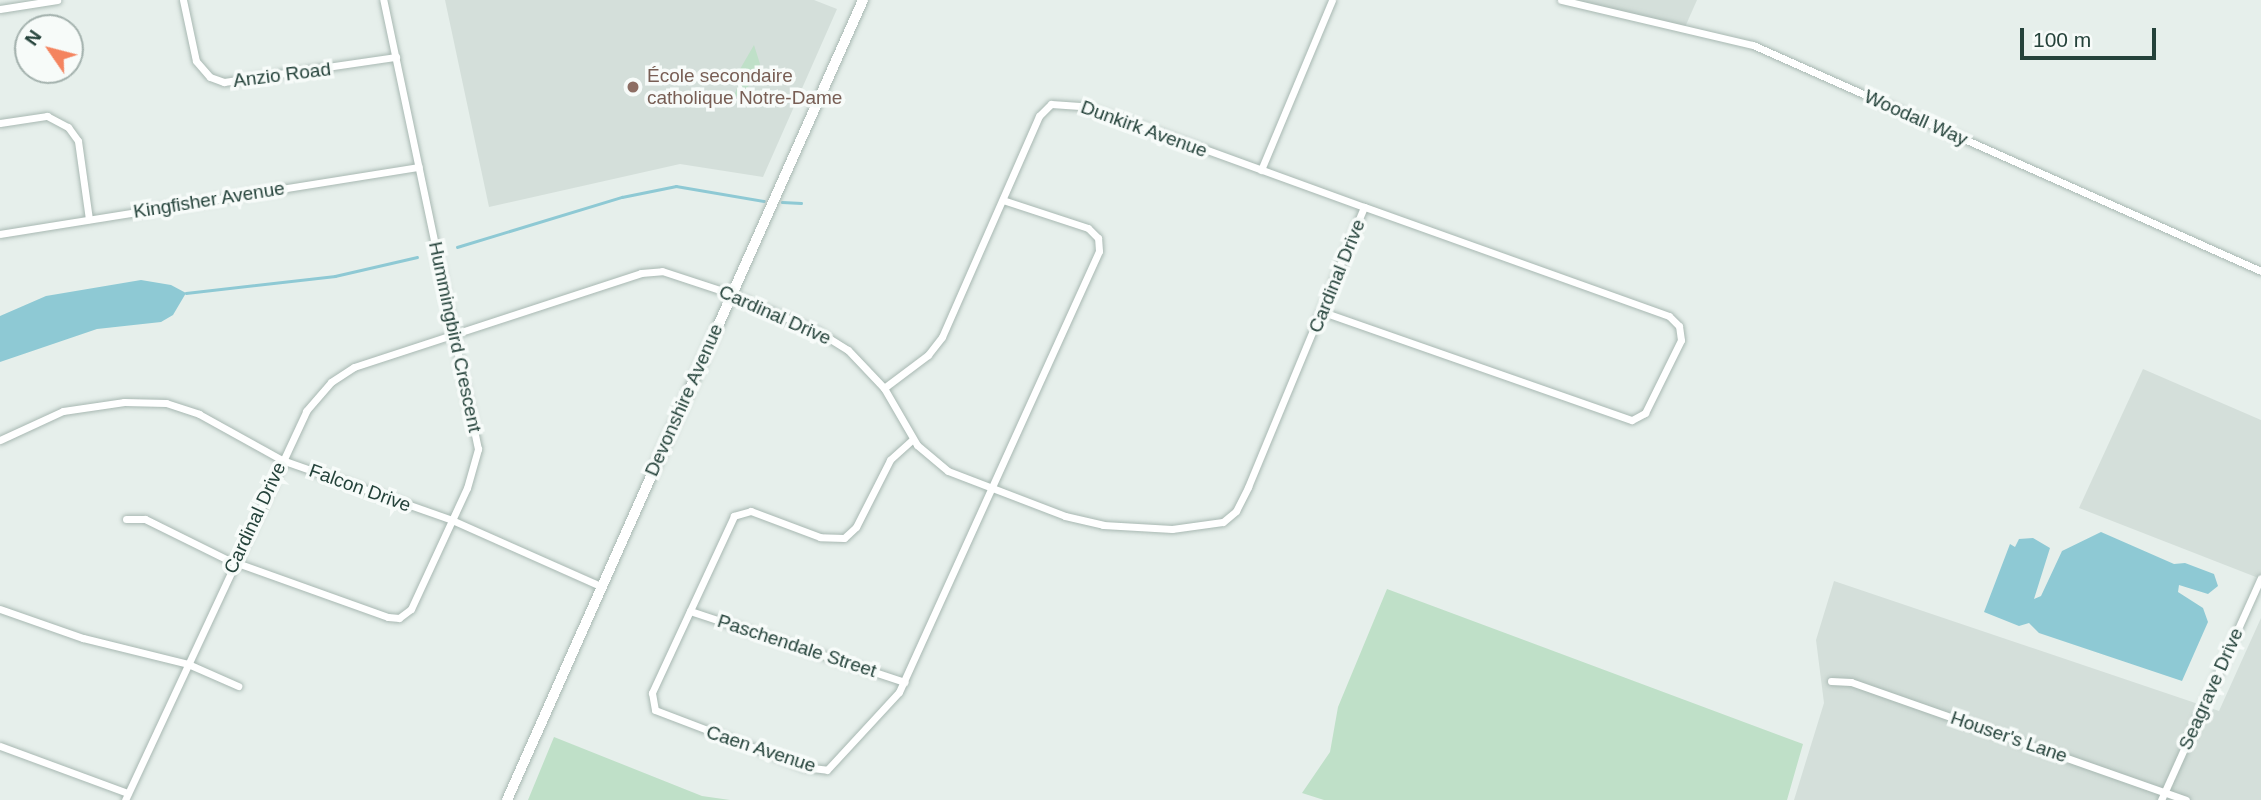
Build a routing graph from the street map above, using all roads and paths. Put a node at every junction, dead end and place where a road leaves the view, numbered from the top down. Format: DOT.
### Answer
graph roads {
  1 [pos="57,0"];
  2 [pos="183,0"];
  3 [pos="383,0"];
  4 [pos="1332,0"];
  5 [pos="1561,0"];
  6 [pos="859,1"];
  7 [pos="0,9"];
  8 [pos="396,58"];
  9 [pos="0,123"];
  10 [pos="419,167"];
  11 [pos="1261,170"];
  12 [pos="1003,200"];
  13 [pos="1364,208"];
  14 [pos="89,219"];
  15 [pos="0,234"];
  16 [pos="2261,271"];
  17 [pos="732,294"];
  18 [pos="1323,312"];
  19 [pos="455,333"];
  20 [pos="884,388"];
  21 [pos="913,439"];
  22 [pos="0,440"];
  23 [pos="282,460"];
  24 [pos="993,490"];
  25 [pos="126,519"];
  26 [pos="452,520"];
  27 [pos="234,561"];
  28 [pos="2261,578"];
  29 [pos="600,586"];
  30 [pos="0,609"];
  31 [pos="690,611"];
  32 [pos="188,664"];
  33 [pos="1831,681"];
  34 [pos="905,682"];
  35 [pos="238,686"];
  36 [pos="0,746"];
  37 [pos="127,796"];
  38 [pos="2163,796"];
  39 [pos="507,800"];
  40 [pos="2186,800"];
  1 -- 7 [label="street"];
  2 -- 8 [label="street, Anzio Road"];
  3 -- 8 [label="street, Hummingbird Crescent"];
  4 -- 11 [label="street"];
  5 -- 16 [label="street, Woodall Way"];
  6 -- 17 [label="main road, Devonshire Avenue"];
  8 -- 10 [label="street, Hummingbird Crescent"];
  9 -- 14 [label="street"];
  10 -- 14 [label="street, Kingfisher Avenue"];
  10 -- 19 [label="street, Hummingbird Crescent"];
  11 -- 12 [label="street, Dunkirk Avenue"];
  11 -- 13 [label="street, Cardinal Drive"];
  12 -- 20 [label="street, Dunkirk Avenue"];
  12 -- 24 [label="street, Caen Avenue"];
  13 -- 18 [label="street, Cardinal Drive"];
  13 -- 18 [label="street"];
  14 -- 15 [label="street, Kingfisher Avenue"];
  17 -- 19 [label="street, Cardinal Drive"];
  17 -- 20 [label="street, Cardinal Drive"];
  17 -- 29 [label="main road, Devonshire Avenue"];
  18 -- 24 [label="street, Cardinal Drive"];
  19 -- 23 [label="street, Cardinal Drive"];
  19 -- 26 [label="street, Hummingbird Crescent"];
  20 -- 21 [label="street, Cardinal Drive"];
  21 -- 24 [label="street, Cardinal Drive"];
  21 -- 31 [label="street, Caen Avenue"];
  22 -- 23 [label="street, Falcon Drive"];
  23 -- 26 [label="street, Falcon Drive"];
  23 -- 27 [label="street, Cardinal Drive"];
  24 -- 34 [label="street, Caen Avenue"];
  25 -- 27 [label="street, Hummingbird Crescent"];
  26 -- 27 [label="street, Hummingbird Crescent"];
  26 -- 29 [label="street, Falcon Drive"];
  27 -- 32 [label="street, Cardinal Drive"];
  28 -- 38 [label="street, Seagrave Drive"];
  29 -- 39 [label="main road, Devonshire Avenue"];
  30 -- 32 [label="street"];
  31 -- 34 [label="street, Paschendale Street"];
  31 -- 34 [label="street, Caen Avenue"];
  32 -- 35 [label="street"];
  32 -- 37 [label="street, Cardinal Drive"];
  33 -- 38 [label="street, Houser's Lane"];
  36 -- 37 [label="street"];
  38 -- 40 [label="street, Houser's Lane"];
}
